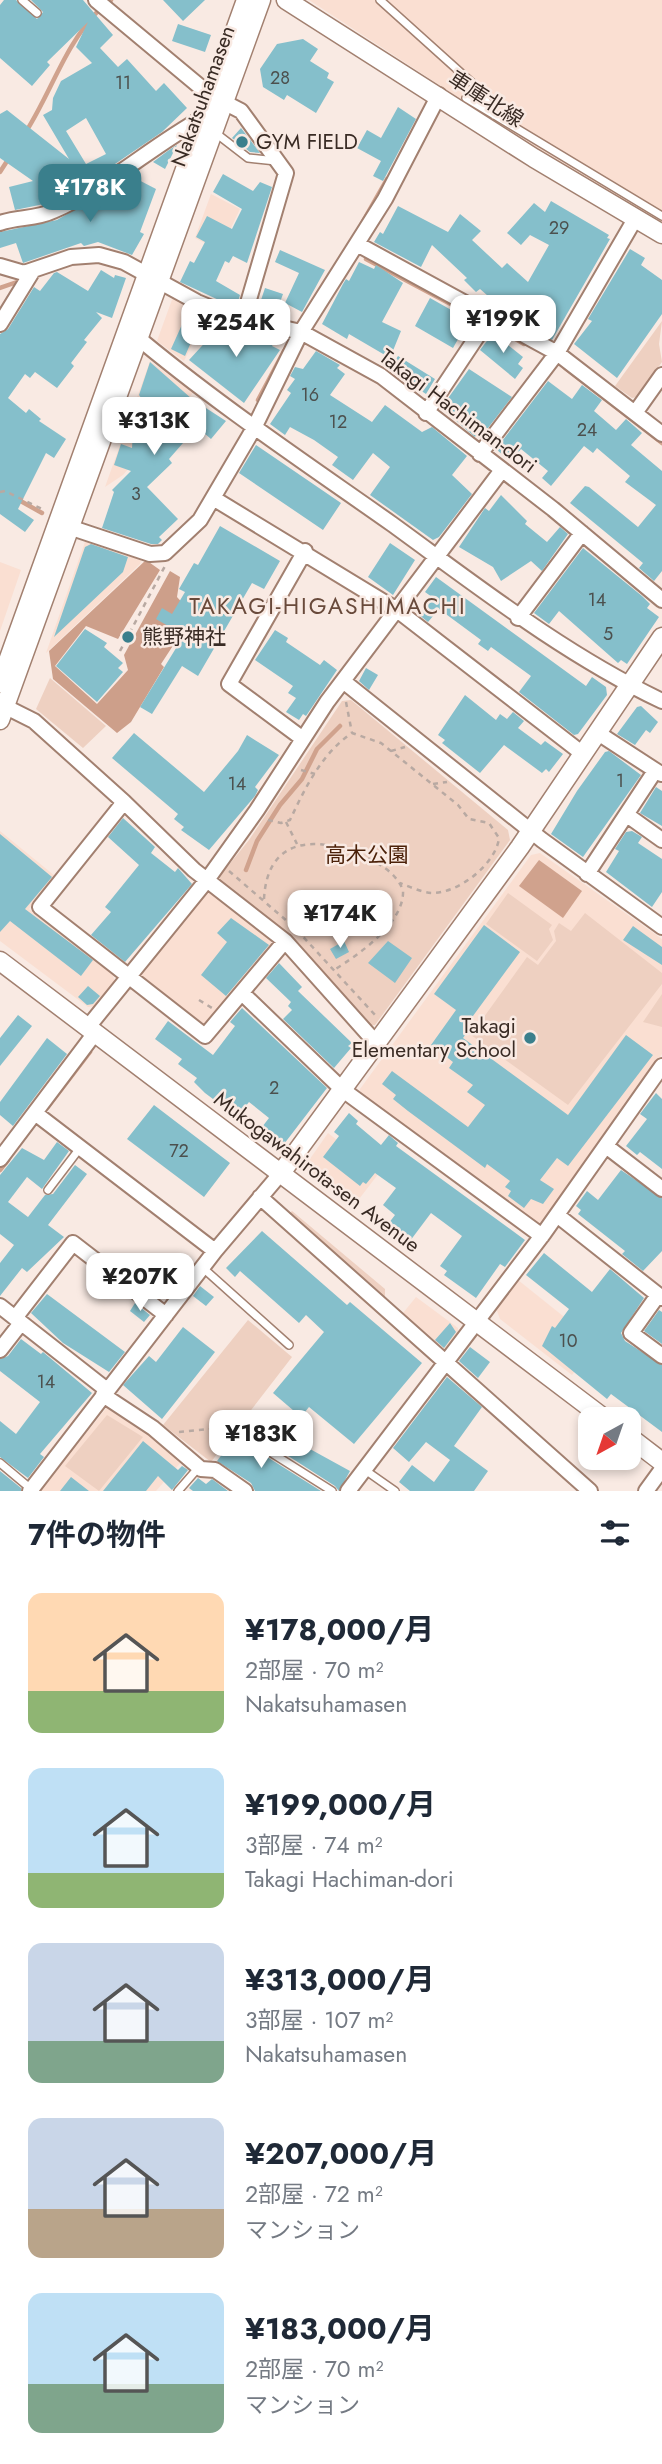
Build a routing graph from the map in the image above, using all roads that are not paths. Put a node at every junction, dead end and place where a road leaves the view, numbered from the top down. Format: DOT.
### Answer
graph roads {
  1 [pos="22,0"];
  2 [pos="96,0"];
  3 [pos="246,0"];
  4 [pos="261,0"];
  5 [pos="286,0"];
  6 [pos="380,0"];
  7 [pos="37,13"];
  8 [pos="439,95"];
  9 [pos="466,98"];
  10 [pos="218,99"];
  11 [pos="494,115"];
  12 [pos="201,120"];
  13 [pos="215,133"];
  14 [pos="277,161"];
  15 [pos="662,216"];
  16 [pos="635,219"];
  17 [pos="0,223"];
  18 [pos="662,234"];
  19 [pos="357,244"];
  20 [pos="0,266"];
  21 [pos="32,272"];
  22 [pos="153,276"];
  23 [pos="490,317"];
  24 [pos="243,320"];
  25 [pos="0,324"];
  26 [pos="301,332"];
  27 [pos="132,334"];
  28 [pos="557,353"];
  29 [pos="662,375"];
  30 [pos="426,413"];
  31 [pos="635,413"];
  32 [pos="254,428"];
  33 [pos="662,434"];
  34 [pos="480,454"];
  35 [pos="502,470"];
  36 [pos="214,498"];
  37 [pos="59,521"];
  38 [pos="582,533"];
  39 [pos="305,551"];
  40 [pos="435,558"];
  41 [pos="662,600"];
  42 [pos="397,610"];
  43 [pos="518,618"];
  44 [pos="662,637"];
  45 [pos="0,683"];
  46 [pos="338,686"];
  47 [pos="629,686"];
  48 [pos="662,701"];
  49 [pos="2,710"];
  50 [pos="598,733"];
  51 [pos="303,739"];
  52 [pos="583,754"];
  53 [pos="658,773"];
  54 [pos="124,802"];
  55 [pos="627,815"];
  56 [pos="530,831"];
  57 [pos="662,840"];
  58 [pos="587,874"];
  59 [pos="207,880"];
  60 [pos="662,927"];
  61 [pos="285,942"];
  62 [pos="0,961"];
  63 [pos="128,975"];
  64 [pos="243,994"];
  65 [pos="92,1030"];
  66 [pos="377,1044"];
  67 [pos="662,1066"];
  68 [pos="343,1090"];
  69 [pos="35,1114"];
  70 [pos="6,1140"];
  71 [pos="606,1146"];
  72 [pos="80,1148"];
  73 [pos="0,1159"];
  74 [pos="281,1173"];
  75 [pos="662,1189"];
  76 [pos="48,1190"];
  77 [pos="260,1197"];
  78 [pos="557,1215"];
  79 [pos="542,1236"];
  80 [pos="215,1251"];
  81 [pos="202,1268"];
  82 [pos="660,1296"];
  83 [pos="0,1306"];
  84 [pos="166,1314"];
  85 [pos="18,1320"];
  86 [pos="478,1322"];
  87 [pos="289,1345"];
  88 [pos="0,1350"];
  89 [pos="662,1356"];
  90 [pos="446,1360"];
  91 [pos="105,1393"];
  92 [pos="589,1407"];
  93 [pos="240,1433"];
  94 [pos="641,1446"];
  95 [pos="662,1462"];
  96 [pos="0,1463"];
  97 [pos="199,1467"];
  98 [pos="364,1469"];
  99 [pos="662,1469"];
  100 [pos="31,1490"];
  101 [pos="178,1491"];
  102 [pos="245,1491"];
  103 [pos="332,1491"];
  104 [pos="348,1491"];
  105 [pos="395,1491"];
  106 [pos="590,1491"];
  107 [pos="646,1491"];
  1 -- 7 [label="lane"];
  2 -- 10 [label="street"];
  3 -- 10 [label="street, Nakatsuhamasen"];
  4 -- 10 [label="street, Nakatsuhamasen"];
  5 -- 8 [label="street, 車庫北線"];
  6 -- 11 [label="lane"];
  8 -- 16 [label="street, 車庫北線"];
  8 -- 19 [label="street"];
  9 -- 11 [label="lane"];
  10 -- 12 [label="street, Nakatsuhamasen"];
  10 -- 13 [label="street, Nakatsuhamasen"];
  10 -- 14 [label="street"];
  11 -- 15 [label="lane"];
  12 -- 13 [label="lane"];
  12 -- 17 [label="street"];
  12 -- 22 [label="street, Nakatsuhamasen"];
  13 -- 14 [label="lane"];
  13 -- 22 [label="street, Nakatsuhamasen"];
  14 -- 24 [label="street"];
  16 -- 18 [label="street, 車庫北線"];
  16 -- 28 [label="street"];
  19 -- 23 [label="street"];
  19 -- 26 [label="street"];
  20 -- 21 [label="street"];
  21 -- 22 [label="street, Takagi Hachiman-dori"];
  21 -- 25 [label="street"];
  22 -- 24 [label="street, Takagi Hachiman-dori"];
  22 -- 27 [label="street, Nakatsuhamasen"];
  23 -- 28 [label="street"];
  23 -- 30 [label="street"];
  24 -- 26 [label="street, Takagi Hachiman-dori"];
  26 -- 30 [label="street, Takagi Hachiman-dori"];
  26 -- 32 [label="street"];
  27 -- 32 [label="street"];
  27 -- 37 [label="street, Nakatsuhamasen"];
  28 -- 31 [label="street"];
  28 -- 34 [label="street"];
  29 -- 31 [label="street"];
  30 -- 34 [label="street, Takagi Hachiman-dori"];
  31 -- 33 [label="street"];
  32 -- 36 [label="street"];
  32 -- 40 [label="street"];
  34 -- 35 [label="street, Takagi Hachiman-dori"];
  35 -- 38 [label="street, Takagi Hachiman-dori"];
  35 -- 40 [label="street"];
  36 -- 37 [label="street"];
  36 -- 39 [label="street"];
  37 -- 45 [label="street, Nakatsuhamasen"];
  37 -- 49 [label="street, Nakatsuhamasen"];
  38 -- 41 [label="street, Takagi Hachiman-dori"];
  38 -- 43 [label="street"];
  39 -- 42 [label="street"];
  39 -- 51 [label="street"];
  40 -- 42 [label="street"];
  40 -- 43 [label="street"];
  42 -- 46 [label="street"];
  42 -- 52 [label="street"];
  43 -- 47 [label="street"];
  44 -- 47 [label="street"];
  46 -- 51 [label="street"];
  46 -- 56 [label="street"];
  47 -- 48 [label="street"];
  47 -- 50 [label="street"];
  49 -- 54 [label="street"];
  50 -- 52 [label="street"];
  50 -- 53 [label="street"];
  51 -- 59 [label="street"];
  52 -- 56 [label="street"];
  53 -- 55 [label="street"];
  54 -- 59 [label="street"];
  54 -- 63 [label="street"];
  55 -- 57 [label="street"];
  55 -- 58 [label="street"];
  56 -- 58 [label="street"];
  56 -- 66 [label="street"];
  58 -- 60 [label="street"];
  59 -- 61 [label="street"];
  59 -- 63 [label="street"];
  61 -- 64 [label="street"];
  61 -- 66 [label="street"];
  62 -- 65 [label="street, Mukogawahirota-sen Avenue"];
  63 -- 64 [label="street"];
  63 -- 65 [label="street"];
  64 -- 68 [label="street"];
  65 -- 69 [label="street"];
  65 -- 74 [label="street, Mukogawahirota-sen Avenue"];
  66 -- 68 [label="street"];
  67 -- 71 [label="street"];
  68 -- 74 [label="street"];
  68 -- 79 [label="street"];
  69 -- 70 [label="street"];
  69 -- 72 [label="street"];
  70 -- 73 [label="street"];
  71 -- 75 [label="street"];
  71 -- 78 [label="street"];
  72 -- 76 [label="lane"];
  72 -- 80 [label="street"];
  74 -- 77 [label="street"];
  74 -- 86 [label="street, Mukogawahirota-sen Avenue"];
  77 -- 80 [label="street"];
  77 -- 90 [label="street"];
  78 -- 79 [label="street"];
  78 -- 82 [label="street"];
  79 -- 86 [label="street"];
  80 -- 81 [label="street"];
  81 -- 84 [label="street"];
  81 -- 87 [label="lane"];
  82 -- 89 [label="street"];
  83 -- 85 [label="street"];
  84 -- 85 [label="street"];
  84 -- 91 [label="street"];
  85 -- 88 [label="street"];
  85 -- 91 [label="street"];
  86 -- 90 [label="street"];
  86 -- 92 [label="street, Mukogawahirota-sen Avenue"];
  90 -- 98 [label="street"];
  90 -- 106 [label="street"];
  91 -- 97 [label="street"];
  91 -- 100 [label="street"];
  93 -- 103 [label="lane"];
  94 -- 95 [label="street"];
  96 -- 100 [label="lane"];
  97 -- 101 [label="lane"];
  97 -- 102 [label="street"];
  98 -- 104 [label="street"];
  98 -- 105 [label="lane"];
  99 -- 107 [label="street"];
}
